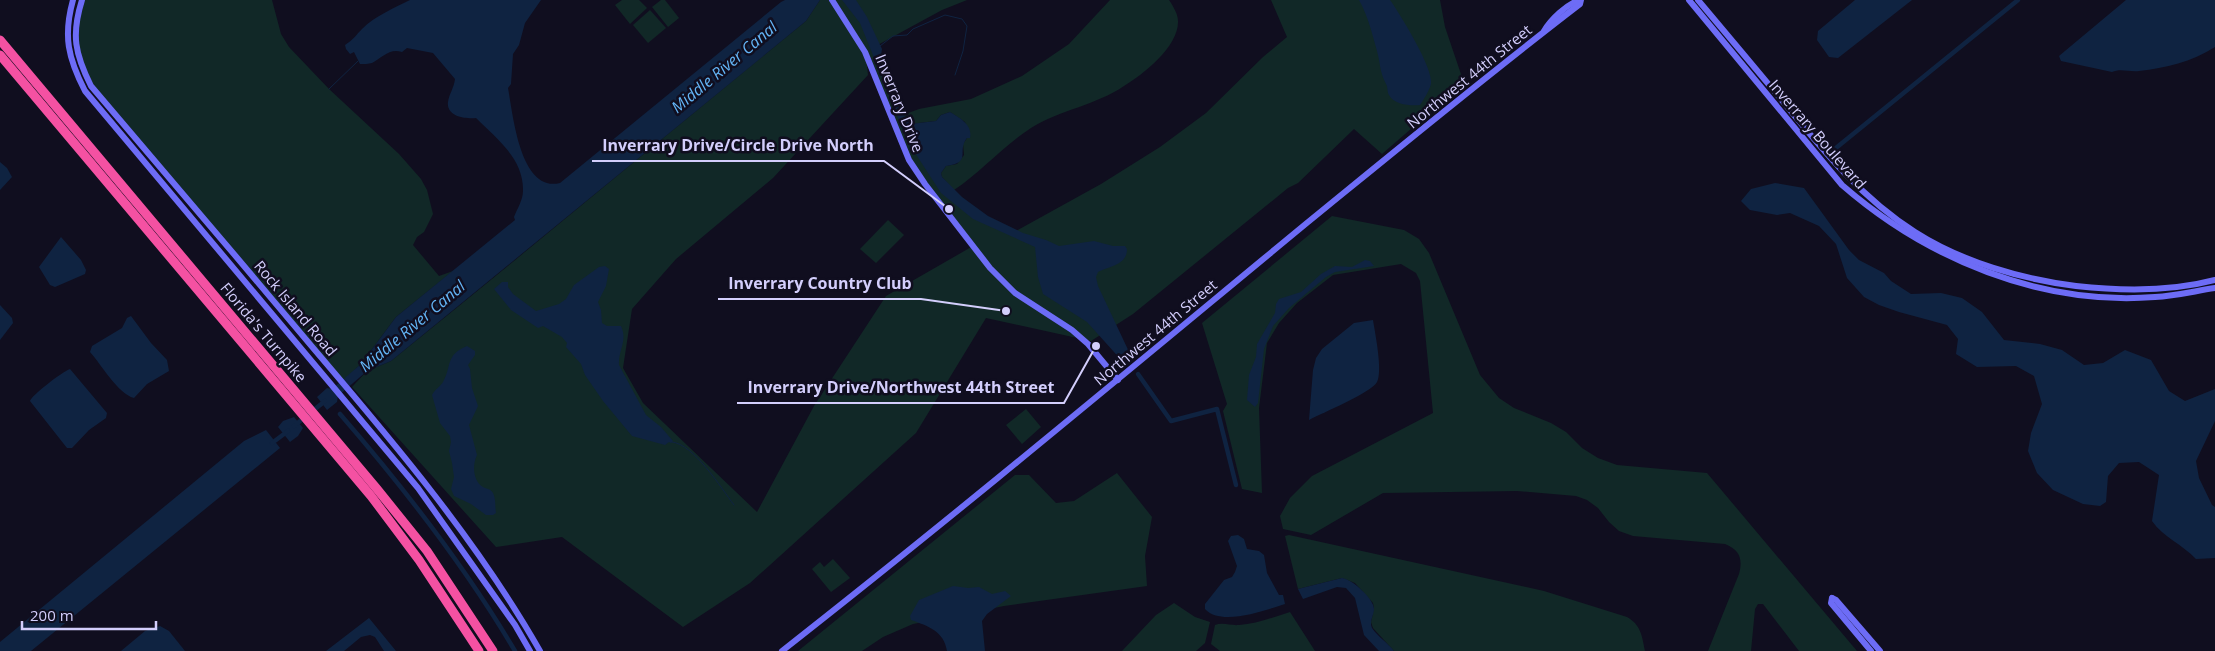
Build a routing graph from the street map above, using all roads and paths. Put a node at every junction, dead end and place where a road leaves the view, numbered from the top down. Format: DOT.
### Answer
graph roads {
  1 [pos="73,0"];
  2 [pos="82,0"];
  3 [pos="832,0"];
  4 [pos="1581,0"];
  5 [pos="1689,0"];
  6 [pos="1698,0"];
  7 [pos="1713,24"];
  8 [pos="0,40"];
  9 [pos="0,55"];
  10 [pos="2215,280"];
  11 [pos="2215,288"];
  12 [pos="1118,380"];
  13 [pos="479,651"];
  14 [pos="493,651"];
  15 [pos="530,651"];
  16 [pos="540,651"];
  17 [pos="782,651"];
  18 [pos="1872,651"];
  19 [pos="1880,651"];
  1 -- 15 [label="street, Rock Island Road"];
  2 -- 16 [label="street, Rock Island Road"];
  3 -- 12 [label="street, Inverrary Drive"];
  4 -- 12 [label="street, Northwest 44th Street"];
  5 -- 7 [label="street, Inverrary Boulevard"];
  6 -- 7 [label="street, Inverrary Boulevard"];
  7 -- 10 [label="street, Inverrary Boulevard"];
  7 -- 11 [label="street, Inverrary Boulevard"];
  8 -- 14 [label="highway, Florida's Turnpike"];
  9 -- 13 [label="highway, Florida's Turnpike"];
  12 -- 17 [label="street, Northwest 44th Street"];
  18 -- 19 [label="street"];
}
